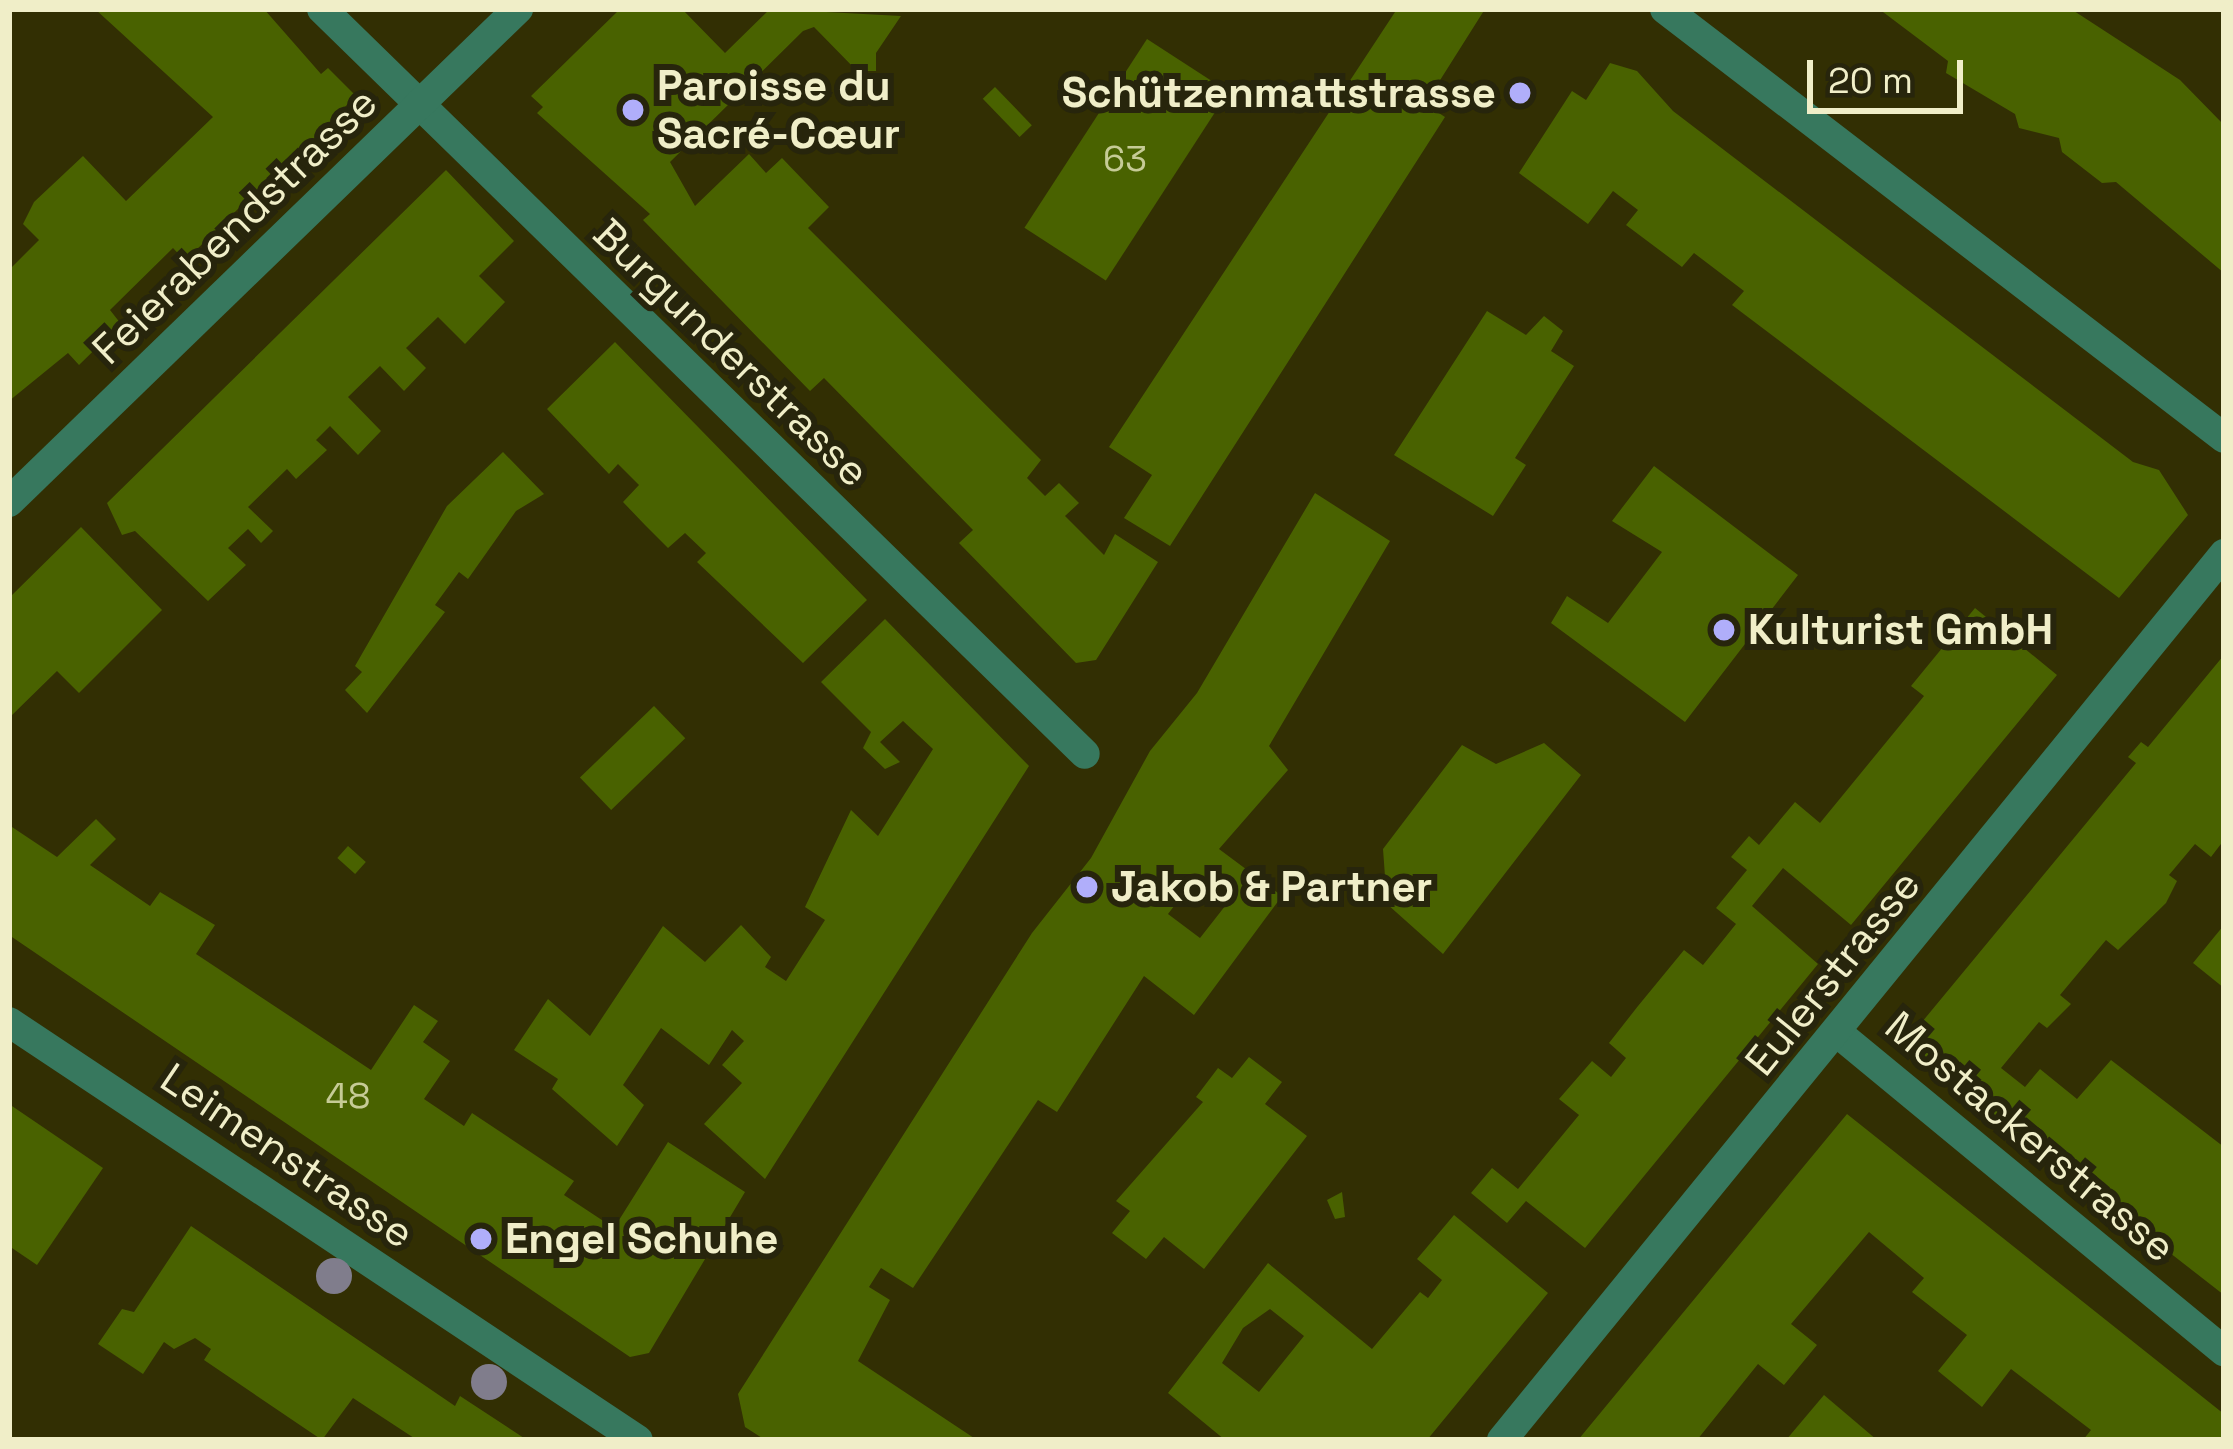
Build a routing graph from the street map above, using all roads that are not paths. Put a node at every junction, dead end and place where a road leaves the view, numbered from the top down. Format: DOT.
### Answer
graph roads {
  1 [pos="322,9"];
  2 [pos="518,9"];
  3 [pos="1665,9"];
  4 [pos="417,108"];
  5 [pos="2224,438"];
  6 [pos="9,502"];
  7 [pos="2224,554"];
  8 [pos="1084,754"];
  9 [pos="9,1022"];
  10 [pos="1839,1034"];
  11 [pos="2224,1352"];
  12 [pos="638,1440"];
  13 [pos="1502,1440"];
  1 -- 4 [label="street, Burgunderstrasse"];
  2 -- 4 [label="street, Feierabendstrasse"];
  3 -- 5 [label="street"];
  4 -- 6 [label="street, Feierabendstrasse"];
  4 -- 8 [label="street, Burgunderstrasse"];
  7 -- 10 [label="street, Eulerstrasse"];
  9 -- 12 [label="street, Leimenstrasse"];
  10 -- 11 [label="street, Mostackerstrasse"];
  10 -- 13 [label="street, Eulerstrasse"];
}
